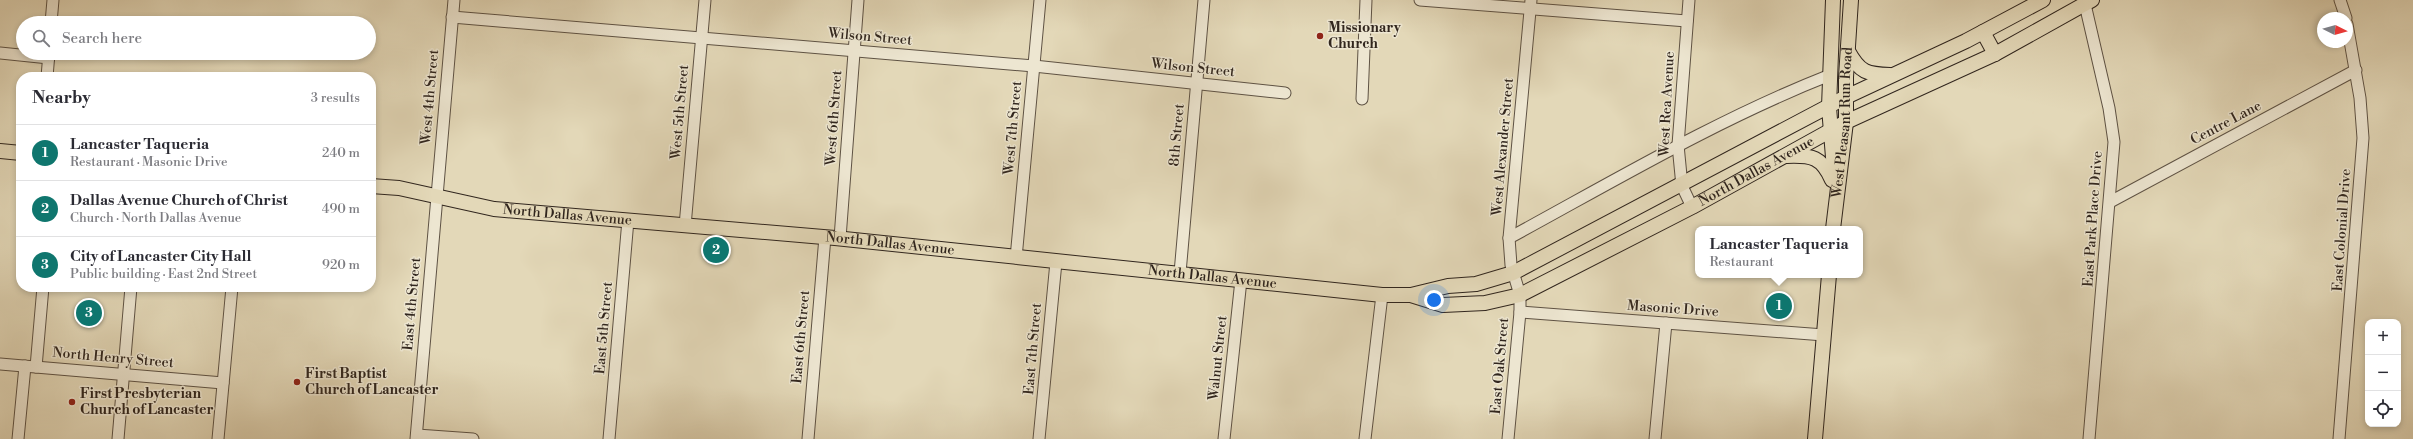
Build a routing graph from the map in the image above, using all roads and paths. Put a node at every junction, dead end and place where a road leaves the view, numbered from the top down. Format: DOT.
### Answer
graph roads {
  1 [pos="53,0"];
  2 [pos="454,0"];
  3 [pos="705,0"];
  4 [pos="858,0"];
  5 [pos="1040,0"];
  6 [pos="1204,0"];
  7 [pos="1366,0"];
  8 [pos="1420,0"];
  9 [pos="1689,0"];
  10 [pos="1833,0"];
  11 [pos="1851,0"];
  12 [pos="2043,0"];
  13 [pos="2340,0"];
  14 [pos="2088,1"];
  15 [pos="1530,5"];
  16 [pos="2344,12"];
  17 [pos="52,16"];
  18 [pos="452,17"];
  19 [pos="1687,21"];
  20 [pos="1983,32"];
  21 [pos="702,40"];
  22 [pos="2352,48"];
  23 [pos="854,51"];
  24 [pos="1848,51"];
  25 [pos="0,53"];
  26 [pos="16,54"];
  27 [pos="1995,54"];
  28 [pos="49,60"];
  29 [pos="1034,66"];
  30 [pos="2356,70"];
  31 [pos="47,72"];
  32 [pos="1891,74"];
  33 [pos="1830,75"];
  34 [pos="1197,84"];
  35 [pos="1284,93"];
  36 [pos="1846,97"];
  37 [pos="1362,99"];
  38 [pos="1829,107"];
  39 [pos="1846,122"];
  40 [pos="1830,132"];
  41 [pos="1678,146"];
  42 [pos="0,151"];
  43 [pos="16,153"];
  44 [pos="1786,156"];
  45 [pos="376,186"];
  46 [pos="1682,186"];
  47 [pos="1836,194"];
  48 [pos="436,196"];
  49 [pos="2110,202"];
  50 [pos="1692,207"];
  51 [pos="628,220"];
  52 [pos="685,226"];
  53 [pos="1833,226"];
  54 [pos="825,237"];
  55 [pos="840,238"];
  56 [pos="1510,238"];
  57 [pos="1016,258"];
  58 [pos="1056,262"];
  59 [pos="1180,273"];
  60 [pos="1513,273"];
  61 [pos="1829,278"];
  62 [pos="1241,280"];
  63 [pos="42,292"];
  64 [pos="131,292"];
  65 [pos="232,292"];
  66 [pos="1382,295"];
  67 [pos="1411,295"];
  68 [pos="1520,295"];
  69 [pos="1520,312"];
  70 [pos="1666,323"];
  71 [pos="1824,335"];
  72 [pos="0,364"];
  73 [pos="30,366"];
  74 [pos="123,374"];
  75 [pos="223,383"];
  76 [pos="416,437"];
  77 [pos="18,439"];
  78 [pos="118,439"];
  79 [pos="218,439"];
  80 [pos="473,439"];
  81 [pos="609,439"];
  82 [pos="808,439"];
  83 [pos="1039,439"];
  84 [pos="1224,439"];
  85 [pos="1365,439"];
  86 [pos="1508,439"];
  87 [pos="1655,439"];
  88 [pos="1816,439"];
  89 [pos="2089,439"];
  90 [pos="2339,439"];
  1 -- 17 [label="street"];
  2 -- 18 [label="street, West 4th Street"];
  3 -- 21 [label="street, West 5th Street"];
  4 -- 23 [label="street, West 6th Street"];
  5 -- 29 [label="street, West 7th Street"];
  6 -- 34 [label="street, 8th Street"];
  7 -- 37 [label="street"];
  8 -- 15 [label="street"];
  9 -- 19 [label="street, West Rea Avenue"];
  10 -- 33 [label="main road, West Pleasant Run Road"];
  11 -- 24 [label="main road, West Pleasant Run Road"];
  12 -- 20 [label="main road, North Dallas Avenue"];
  13 -- 16 [label="street"];
  14 -- 27 [label="main road, North Dallas Avenue"];
  14 -- 49 [label="street, East Park Place Drive"];
  15 -- 19 [label="street"];
  15 -- 56 [label="street, West Alexander Street"];
  18 -- 21 [label="street, Wilson Street"];
  18 -- 48 [label="street, West 4th Street"];
  19 -- 41 [label="street, West Rea Avenue"];
  20 -- 27 [label="main road"];
  20 -- 32 [label="main road, North Dallas Avenue"];
  21 -- 23 [label="street, Wilson Street"];
  21 -- 52 [label="street, West 5th Street"];
  22 -- 30 [label="street, East Colonial Drive"];
  23 -- 29 [label="street, Wilson Street"];
  23 -- 55 [label="street, West 6th Street"];
  24 -- 32 [label="main road"];
  24 -- 36 [label="main road, West Pleasant Run Road"];
  25 -- 26 [label="street"];
  27 -- 39 [label="main road, North Dallas Avenue"];
  28 -- 31 [label="street"];
  29 -- 34 [label="street, Wilson Street"];
  29 -- 57 [label="street, West 7th Street"];
  30 -- 49 [label="street, Centre Lane"];
  30 -- 90 [label="street, East Colonial Drive"];
  32 -- 36 [label="main road, North Dallas Avenue"];
  33 -- 38 [label="main road, West Pleasant Run Road"];
  33 -- 41 [label="street"];
  34 -- 35 [label="street, Wilson Street"];
  34 -- 59 [label="street, 8th Street"];
  36 -- 38 [label="main road, North Dallas Avenue"];
  36 -- 39 [label="main road, West Pleasant Run Road"];
  38 -- 40 [label="main road, West Pleasant Run Road"];
  38 -- 46 [label="main road, North Dallas Avenue"];
  39 -- 40 [label="main road, North Dallas Avenue"];
  39 -- 47 [label="main road, West Pleasant Run Road"];
  40 -- 44 [label="main road, North Dallas Avenue"];
  40 -- 47 [label="main road, West Pleasant Run Road"];
  41 -- 46 [label="street, West Rea Avenue"];
  41 -- 56 [label="street"];
  42 -- 43 [label="main road"];
  44 -- 47 [label="main road"];
  44 -- 50 [label="main road, North Dallas Avenue"];
  45 -- 48 [label="main road, North Dallas Avenue"];
  46 -- 50 [label="street, West Rea Avenue"];
  46 -- 60 [label="main road, North Dallas Avenue"];
  47 -- 53 [label="main road"];
  48 -- 51 [label="main road, North Dallas Avenue"];
  48 -- 76 [label="street, East 4th Street"];
  49 -- 89 [label="street, East Park Place Drive"];
  50 -- 68 [label="main road, North Dallas Avenue"];
  51 -- 52 [label="main road, North Dallas Avenue"];
  51 -- 81 [label="street, East 5th Street"];
  52 -- 54 [label="main road, North Dallas Avenue"];
  54 -- 55 [label="main road, North Dallas Avenue"];
  54 -- 82 [label="street, East 6th Street"];
  55 -- 57 [label="main road, North Dallas Avenue"];
  56 -- 60 [label="street, West Alexander Street"];
  57 -- 58 [label="main road, North Dallas Avenue"];
  58 -- 59 [label="main road, North Dallas Avenue"];
  58 -- 83 [label="street, East 7th Street"];
  59 -- 62 [label="main road, North Dallas Avenue"];
  60 -- 67 [label="main road, North Dallas Avenue"];
  60 -- 68 [label="street, West Alexander Street"];
  61 -- 71 [label="main road"];
  62 -- 66 [label="main road, North Dallas Avenue"];
  62 -- 84 [label="street, Walnut Street"];
  63 -- 73 [label="street"];
  64 -- 74 [label="street"];
  65 -- 75 [label="street"];
  66 -- 67 [label="main road, North Dallas Avenue"];
  66 -- 85 [label="street"];
  67 -- 68 [label="main road, North Dallas Avenue"];
  68 -- 69 [label="street, East Oak Street"];
  69 -- 70 [label="street, Masonic Drive"];
  69 -- 86 [label="street, East Oak Street"];
  70 -- 71 [label="street, Masonic Drive"];
  70 -- 87 [label="street"];
  71 -- 88 [label="main road"];
  72 -- 73 [label="street, North Henry Street"];
  73 -- 74 [label="street, North Henry Street"];
  73 -- 77 [label="street"];
  74 -- 75 [label="street, North Henry Street"];
  74 -- 78 [label="street"];
  75 -- 79 [label="street"];
  76 -- 80 [label="street"];
}
